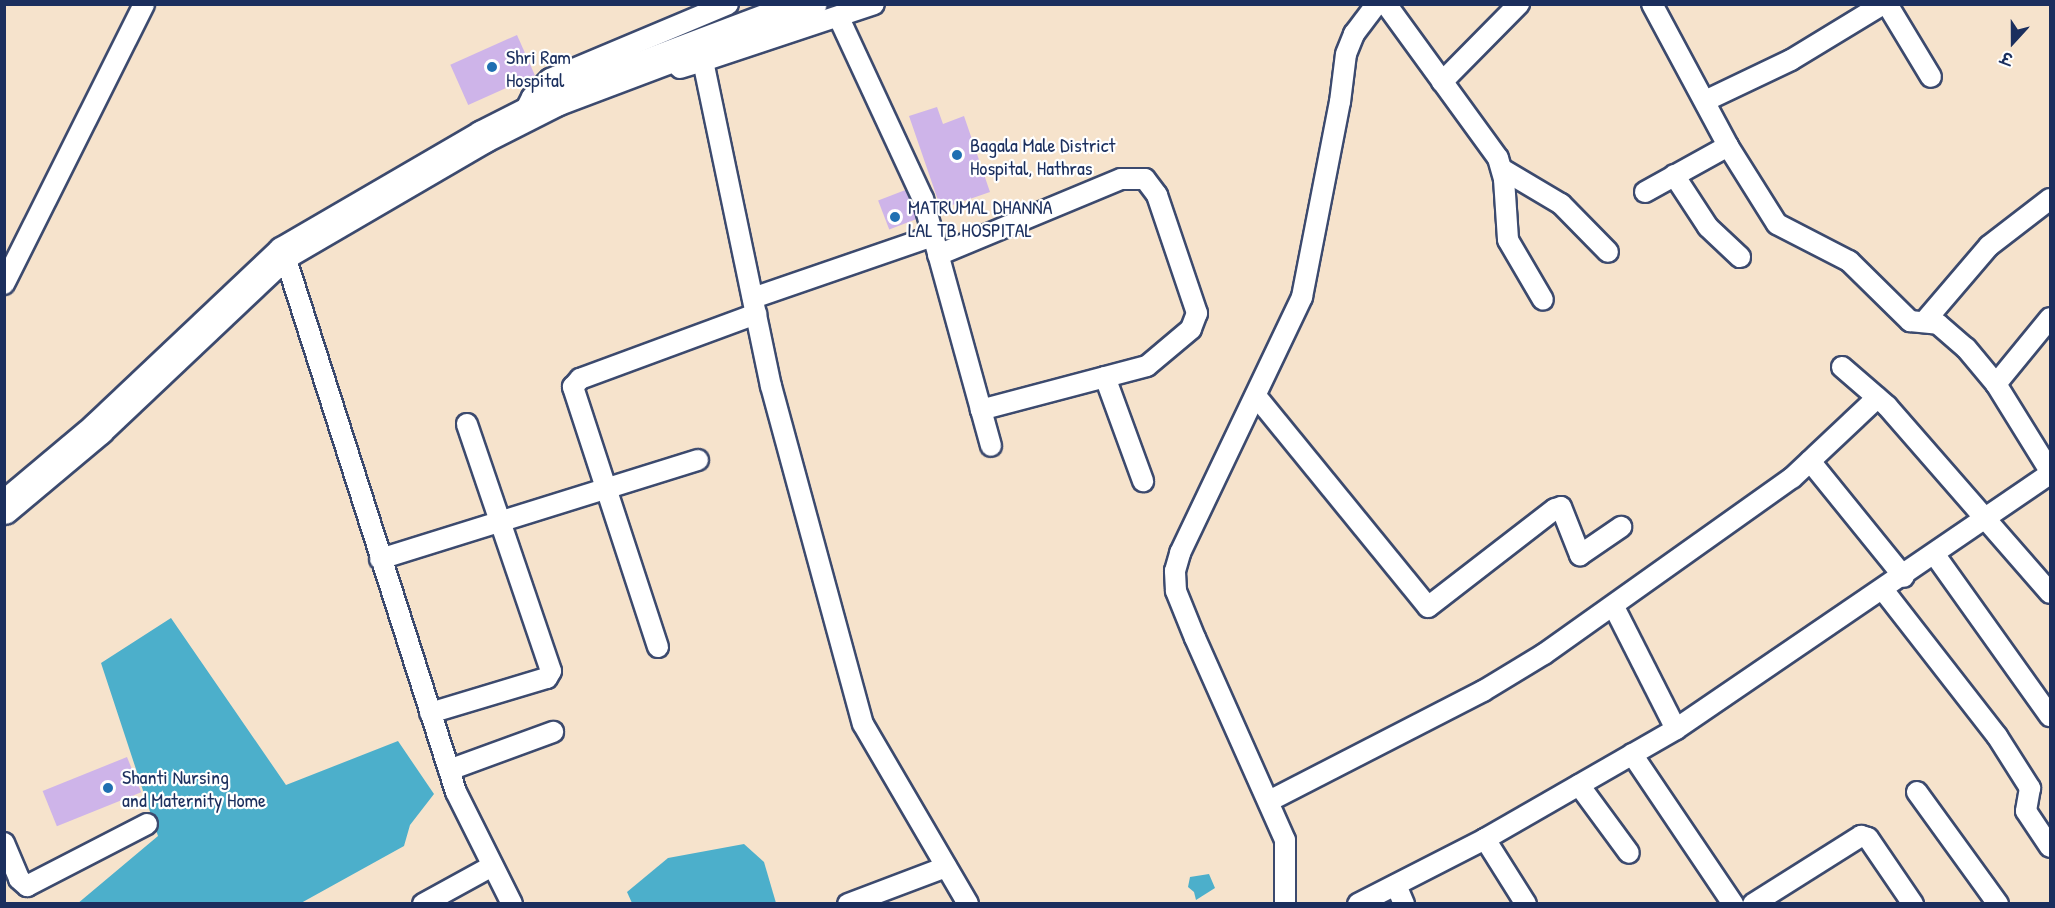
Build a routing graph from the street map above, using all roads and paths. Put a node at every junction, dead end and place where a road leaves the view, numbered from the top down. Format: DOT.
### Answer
graph roads {
  1 [pos="144,4"];
  2 [pos="810,4"];
  3 [pos="874,4"];
  4 [pos="1377,4"];
  5 [pos="1386,4"];
  6 [pos="1519,4"];
  7 [pos="1652,4"];
  8 [pos="1885,4"];
  9 [pos="726,5"];
  10 [pos="839,18"];
  11 [pos="703,61"];
  12 [pos="1931,77"];
  13 [pos="1442,82"];
  14 [pos="1705,101"];
  15 [pos="522,117"];
  16 [pos="1728,146"];
  17 [pos="1502,169"];
  18 [pos="1674,175"];
  19 [pos="1645,192"];
  20 [pos="2050,199"];
  21 [pos="933,236"];
  22 [pos="1608,252"];
  23 [pos="284,253"];
  24 [pos="938,255"];
  25 [pos="1740,257"];
  26 [pos="4,284"];
  27 [pos="1544,300"];
  28 [pos="754,306"];
  29 [pos="2050,318"];
  30 [pos="1924,322"];
  31 [pos="1842,367"];
  32 [pos="1105,377"];
  33 [pos="1996,384"];
  34 [pos="1256,396"];
  35 [pos="1877,398"];
  36 [pos="981,410"];
  37 [pos="467,424"];
  38 [pos="991,446"];
  39 [pos="2045,446"];
  40 [pos="698,460"];
  41 [pos="1810,461"];
  42 [pos="2050,472"];
  43 [pos="1143,481"];
  44 [pos="607,489"];
  45 [pos="4,508"];
  46 [pos="1987,519"];
  47 [pos="500,522"];
  48 [pos="1621,526"];
  49 [pos="1935,555"];
  50 [pos="380,559"];
  51 [pos="1904,577"];
  52 [pos="1884,591"];
  53 [pos="2050,593"];
  54 [pos="1614,607"];
  55 [pos="658,647"];
  56 [pos="430,713"];
  57 [pos="2050,716"];
  58 [pos="1676,729"];
  59 [pos="553,732"];
  60 [pos="1632,754"];
  61 [pos="449,770"];
  62 [pos="1579,785"];
  63 [pos="1917,792"];
  64 [pos="1269,801"];
  65 [pos="147,825"];
  66 [pos="1485,839"];
  67 [pos="4,843"];
  68 [pos="2050,847"];
  69 [pos="1629,853"];
  70 [pos="492,866"];
  71 [pos="946,867"];
  72 [pos="1396,885"];
  73 [pos="423,903"];
  74 [pos="512,903"];
  75 [pos="848,903"];
  76 [pos="968,903"];
  77 [pos="1285,903"];
  78 [pos="1358,903"];
  79 [pos="1404,903"];
  80 [pos="1526,903"];
  81 [pos="1733,903"];
  82 [pos="1753,903"];
  83 [pos="1913,903"];
  84 [pos="1998,903"];
  1 -- 26 [label="street"];
  2 -- 15 [label="main road"];
  3 -- 10 [label="street"];
  4 -- 34 [label="street"];
  5 -- 13 [label="street"];
  6 -- 13 [label="street"];
  7 -- 14 [label="street"];
  8 -- 12 [label="street"];
  8 -- 14 [label="street"];
  9 -- 15 [label="street"];
  10 -- 11 [label="street"];
  10 -- 21 [label="street"];
  11 -- 15 [label="street"];
  11 -- 28 [label="street"];
  13 -- 17 [label="street"];
  14 -- 16 [label="street"];
  15 -- 23 [label="main road"];
  16 -- 18 [label="street"];
  16 -- 30 [label="street"];
  17 -- 22 [label="street"];
  17 -- 27 [label="street"];
  18 -- 19 [label="street"];
  18 -- 25 [label="street"];
  20 -- 30 [label="street"];
  21 -- 24 [label="street"];
  21 -- 28 [label="street"];
  23 -- 45 [label="main road"];
  23 -- 50 [label="street"];
  24 -- 32 [label="street"];
  24 -- 36 [label="street"];
  28 -- 44 [label="street"];
  28 -- 71 [label="street"];
  29 -- 33 [label="street"];
  30 -- 33 [label="street"];
  31 -- 35 [label="street"];
  32 -- 36 [label="street"];
  32 -- 43 [label="street"];
  33 -- 39 [label="street"];
  34 -- 48 [label="street"];
  34 -- 64 [label="street"];
  35 -- 41 [label="street"];
  35 -- 46 [label="street"];
  36 -- 38 [label="street"];
  37 -- 47 [label="street"];
  39 -- 42 [label="street"];
  40 -- 44 [label="street"];
  41 -- 51 [label="street"];
  41 -- 54 [label="street"];
  42 -- 46 [label="street"];
  44 -- 47 [label="street"];
  44 -- 55 [label="street"];
  46 -- 49 [label="street"];
  46 -- 53 [label="street"];
  47 -- 50 [label="street"];
  47 -- 56 [label="street"];
  49 -- 51 [label="street"];
  49 -- 57 [label="street"];
  50 -- 56 [label="street"];
  51 -- 52 [label="street"];
  52 -- 58 [label="street"];
  52 -- 68 [label="street"];
  54 -- 58 [label="street"];
  54 -- 64 [label="street"];
  56 -- 61 [label="street"];
  58 -- 60 [label="street"];
  59 -- 61 [label="street"];
  60 -- 62 [label="street"];
  60 -- 81 [label="street"];
  61 -- 70 [label="street"];
  62 -- 66 [label="street"];
  62 -- 69 [label="street"];
  63 -- 84 [label="street"];
  64 -- 77 [label="street"];
  65 -- 67 [label="street"];
  66 -- 72 [label="street"];
  66 -- 80 [label="street"];
  70 -- 73 [label="street"];
  70 -- 74 [label="street"];
  71 -- 75 [label="street"];
  71 -- 76 [label="street"];
  72 -- 78 [label="street"];
  72 -- 79 [label="street"];
  82 -- 83 [label="street"];
}
